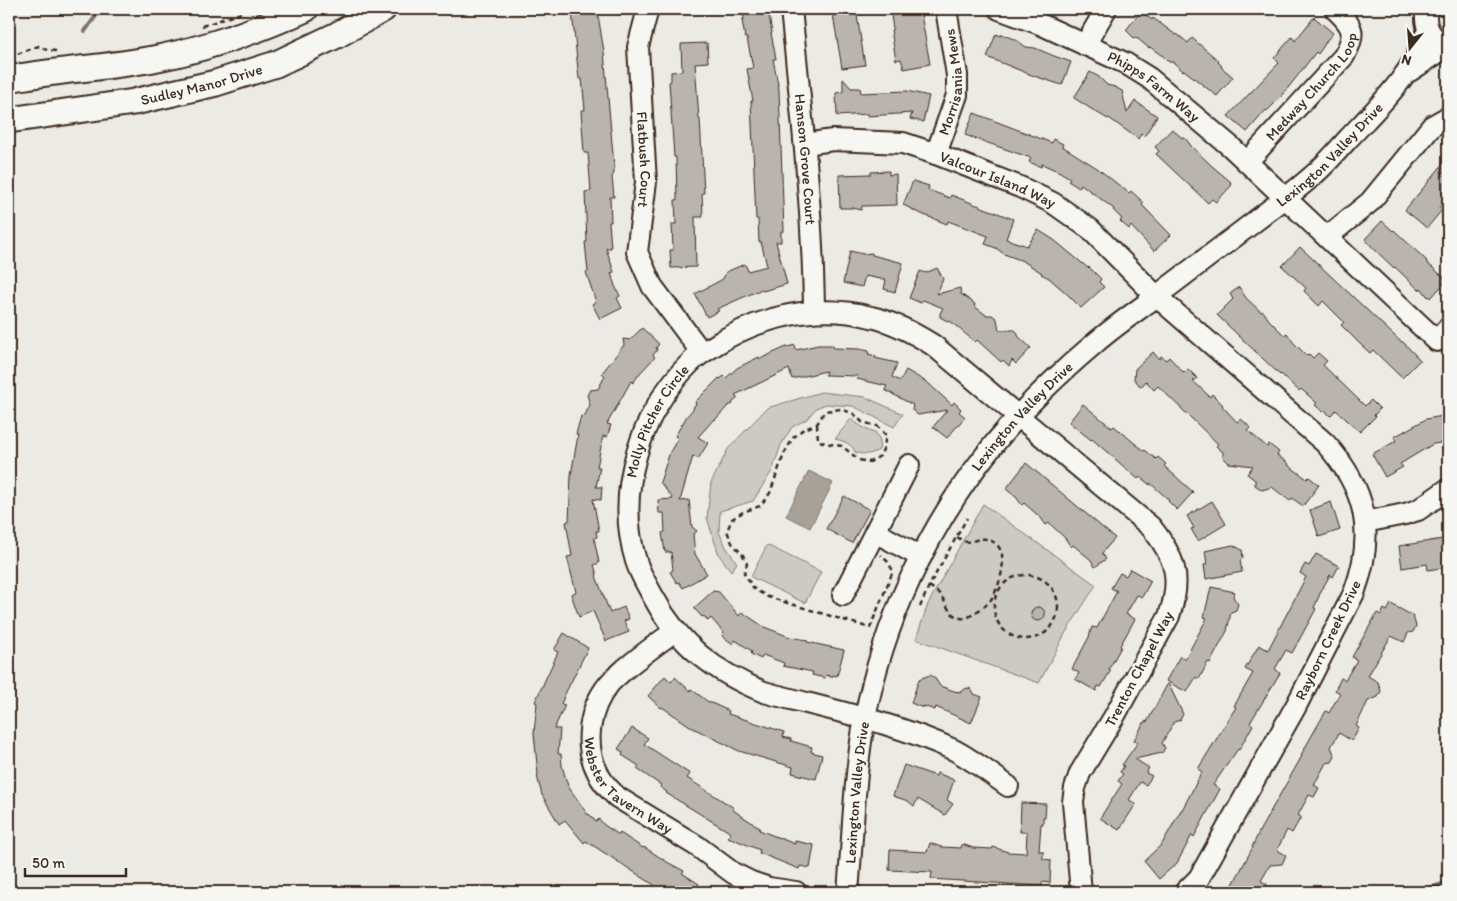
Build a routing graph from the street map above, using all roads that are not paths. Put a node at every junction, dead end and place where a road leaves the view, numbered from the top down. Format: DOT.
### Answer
graph roads {
  1 [pos="305,9"];
  2 [pos="383,9"];
  3 [pos="648,9"];
  4 [pos="792,9"];
  5 [pos="946,9"];
  6 [pos="999,9"];
  7 [pos="1106,9"];
  8 [pos="1335,9"];
  9 [pos="1427,9"];
  10 [pos="1428,30"];
  11 [pos="1085,45"];
  12 [pos="1448,46"];
  13 [pos="1408,72"];
  14 [pos="9,79"];
  15 [pos="1448,117"];
  16 [pos="9,120"];
  17 [pos="805,144"];
  18 [pos="936,154"];
  19 [pos="1247,162"];
  20 [pos="1285,198"];
  21 [pos="1327,237"];
  22 [pos="1156,296"];
  23 [pos="814,311"];
  24 [pos="1448,328"];
  25 [pos="702,353"];
  26 [pos="1019,416"];
  27 [pos="909,465"];
  28 [pos="1448,490"];
  29 [pos="1365,522"];
  30 [pos="875,532"];
  31 [pos="921,557"];
  32 [pos="843,595"];
  33 [pos="675,631"];
  34 [pos="865,719"];
  35 [pos="1008,786"];
  36 [pos="796,892"];
  37 [pos="848,892"];
  38 [pos="1081,892"];
  39 [pos="1185,892"];
  1 -- 14 [label="main road"];
  2 -- 16 [label="main road, Sudley Manor Drive"];
  3 -- 25 [label="street, Flatbush Court"];
  4 -- 17 [label="street, Hanson Grove Court"];
  5 -- 18 [label="street, Morrisania Mews"];
  6 -- 11 [label="street, Phipps Farm Way"];
  7 -- 11 [label="street"];
  8 -- 19 [label="street, Medway Church Loop"];
  9 -- 10 [label="street"];
  10 -- 12 [label="street"];
  10 -- 13 [label="street, Lexington Valley Drive"];
  11 -- 19 [label="street, Phipps Farm Way"];
  12 -- 13 [label="street, Lexington Valley Drive"];
  13 -- 20 [label="street, Lexington Valley Drive"];
  15 -- 21 [label="street"];
  17 -- 18 [label="street, Valcour Island Way"];
  17 -- 23 [label="street, Hanson Grove Court"];
  18 -- 22 [label="street, Valcour Island Way"];
  19 -- 20 [label="street, Phipps Farm Way"];
  20 -- 21 [label="street, Phipps Farm Way"];
  20 -- 22 [label="street, Lexington Valley Drive"];
  21 -- 24 [label="street, Phipps Farm Way"];
  22 -- 26 [label="street, Lexington Valley Drive"];
  22 -- 29 [label="street, Rayborn Creek Drive"];
  23 -- 25 [label="street, Molly Pitcher Circle"];
  23 -- 26 [label="street, Molly Pitcher Circle"];
  25 -- 33 [label="street, Molly Pitcher Circle"];
  26 -- 31 [label="street, Lexington Valley Drive"];
  26 -- 38 [label="street, Trenton Chapel Way"];
  27 -- 30 [label="street"];
  28 -- 29 [label="street"];
  29 -- 39 [label="street, Rayborn Creek Drive"];
  30 -- 31 [label="street"];
  30 -- 32 [label="street"];
  31 -- 34 [label="street, Lexington Valley Drive"];
  33 -- 34 [label="street, Molly Pitcher Circle"];
  33 -- 36 [label="street, Webster Tavern Way"];
  34 -- 35 [label="street, Molly Pitcher Circle"];
  34 -- 37 [label="street, Lexington Valley Drive"];
}
